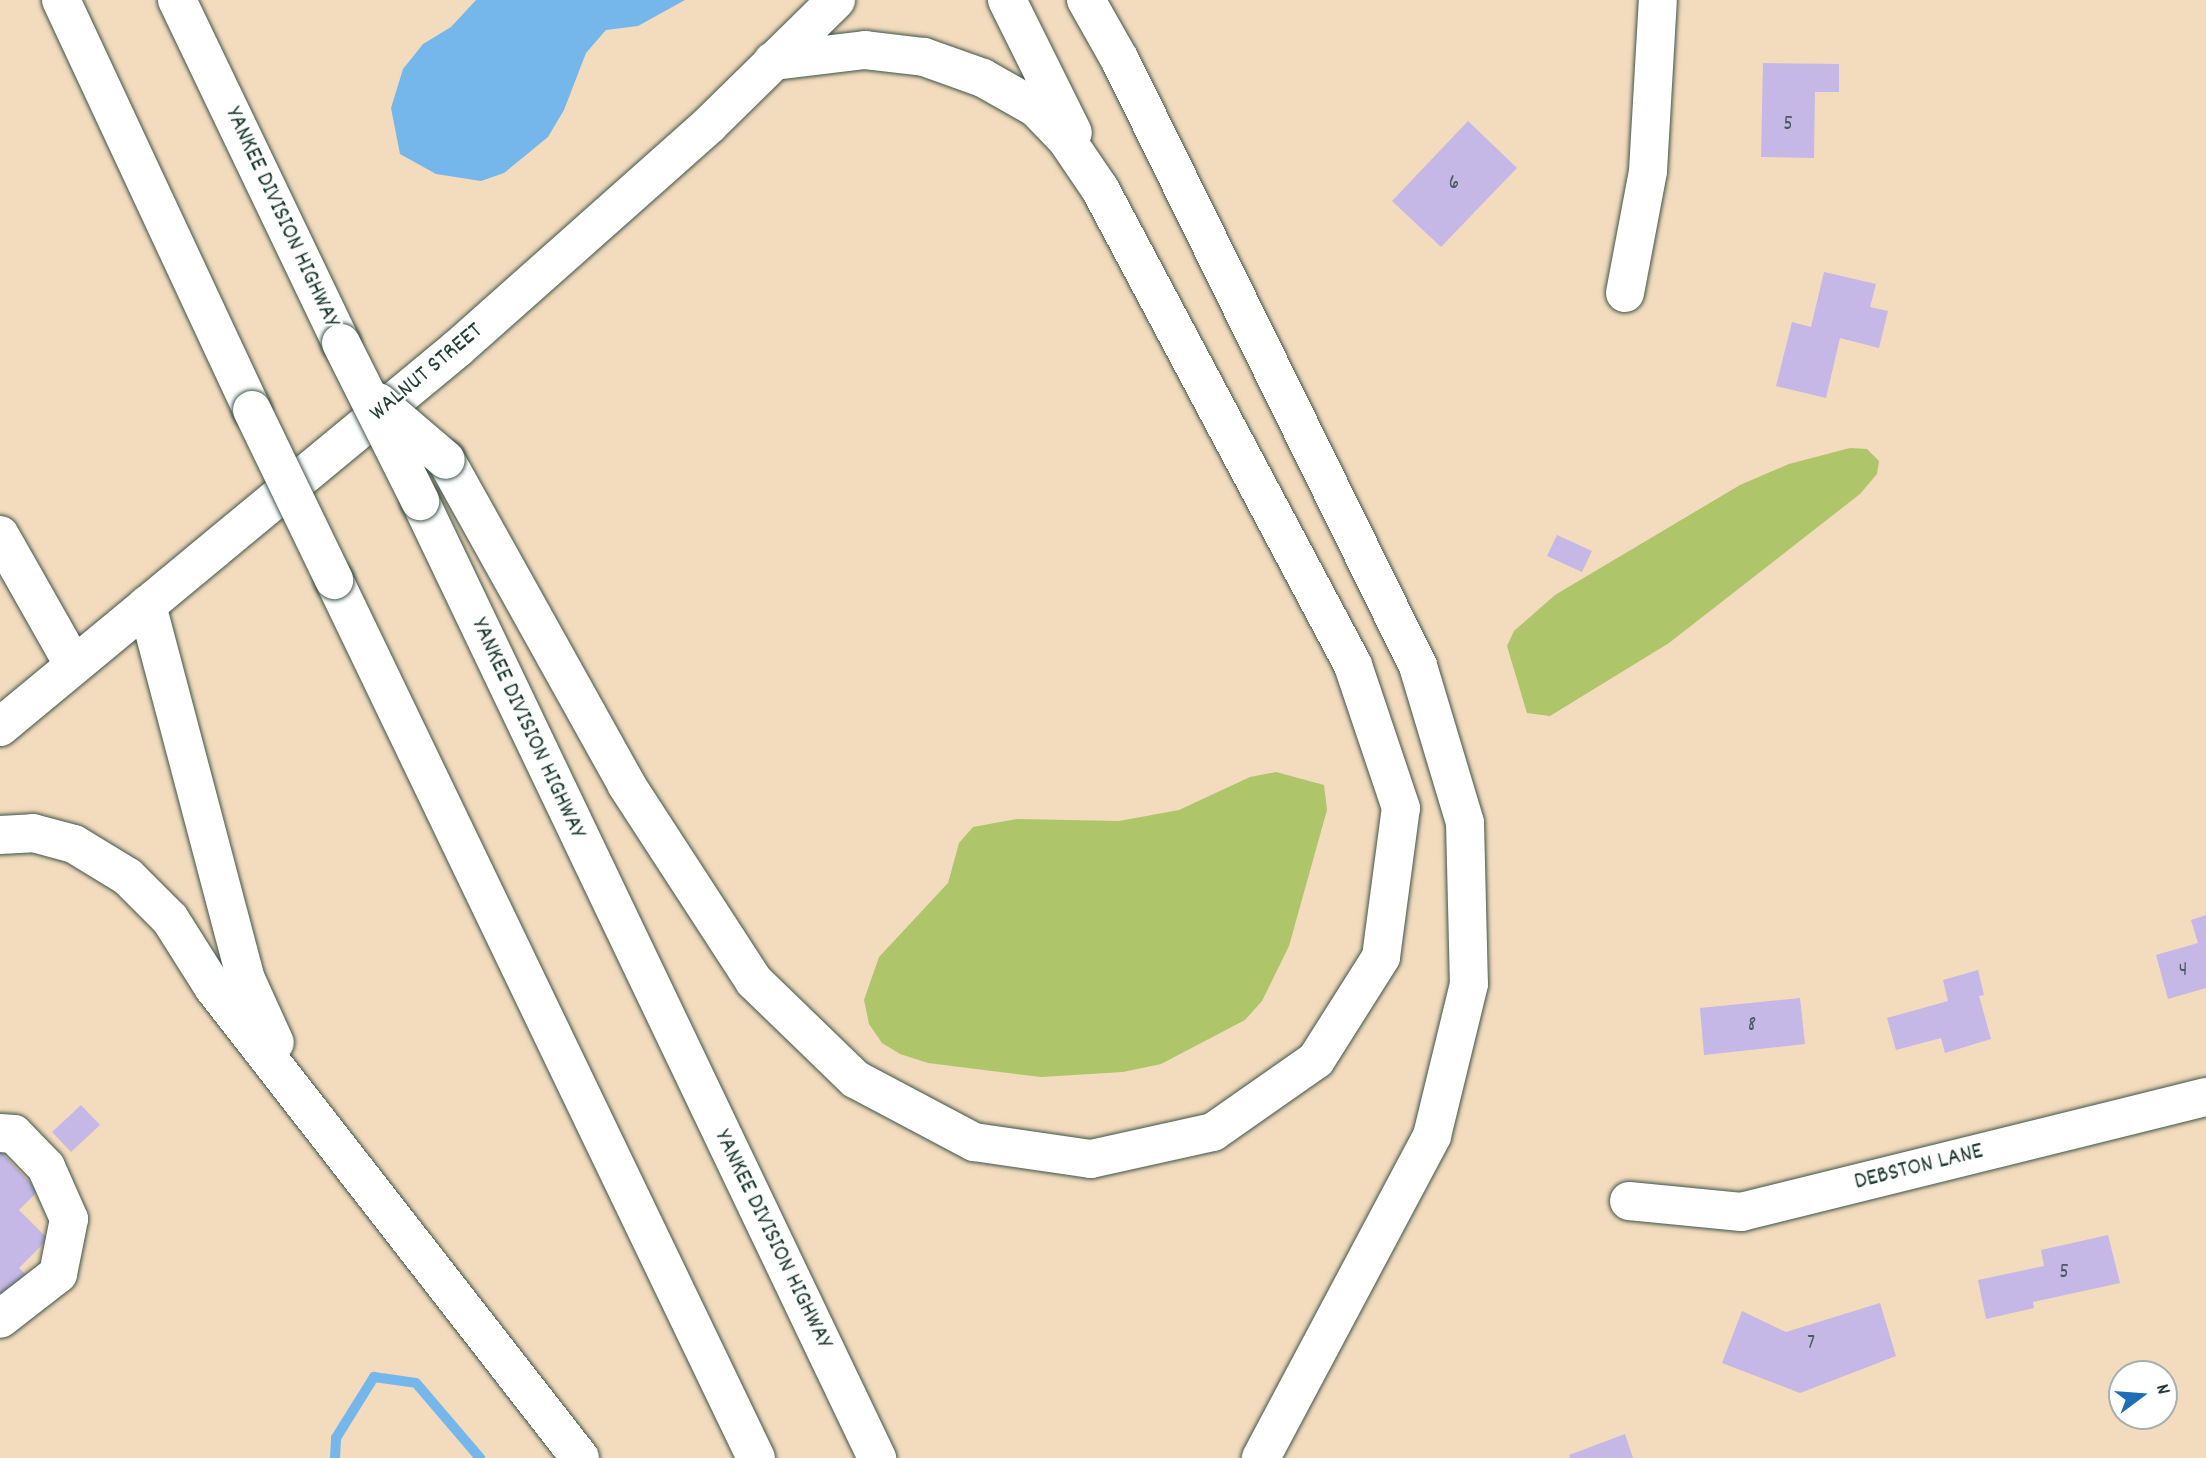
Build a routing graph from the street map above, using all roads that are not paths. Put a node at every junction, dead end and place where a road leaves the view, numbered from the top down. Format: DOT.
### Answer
graph roads {
  1 [pos="61,0"];
  2 [pos="177,0"];
  3 [pos="836,0"];
  4 [pos="1007,0"];
  5 [pos="1086,0"];
  6 [pos="1107,0"];
  7 [pos="1658,0"];
  8 [pos="1120,60"];
  9 [pos="773,61"];
  10 [pos="1100,189"];
  11 [pos="1625,293"];
  12 [pos="365,390"];
  13 [pos="0,535"];
  14 [pos="147,606"];
  15 [pos="74,666"];
  16 [pos="0,726"];
  17 [pos="0,835"];
  18 [pos="299,1095"];
  19 [pos="2206,1097"];
  20 [pos="0,1133"];
  21 [pos="1629,1201"];
  22 [pos="0,1319"];
  23 [pos="580,1458"];
  24 [pos="756,1458"];
  25 [pos="877,1458"];
  26 [pos="1261,1458"];
  1 -- 24 [label="main road, bridge"];
  2 -- 12 [label="main road, YANKEE DIVISION HIGHWAY, bridge"];
  3 -- 9 [label="main road, WALNUT STREET"];
  4 -- 10 [label="main road"];
  5 -- 8 [label="main road"];
  6 -- 8 [label="main road"];
  7 -- 11 [label="main road"];
  8 -- 26 [label="main road"];
  9 -- 10 [label="main road"];
  9 -- 14 [label="main road, WALNUT STREET"];
  10 -- 12 [label="main road, bridge"];
  12 -- 25 [label="main road, YANKEE DIVISION HIGHWAY, bridge"];
  13 -- 15 [label="main road"];
  14 -- 15 [label="main road, WALNUT STREET"];
  14 -- 18 [label="main road"];
  15 -- 16 [label="main road, WALNUT STREET"];
  17 -- 18 [label="main road"];
  18 -- 23 [label="main road"];
  19 -- 21 [label="main road, DEBSTON LANE"];
  20 -- 22 [label="main road"];
}
